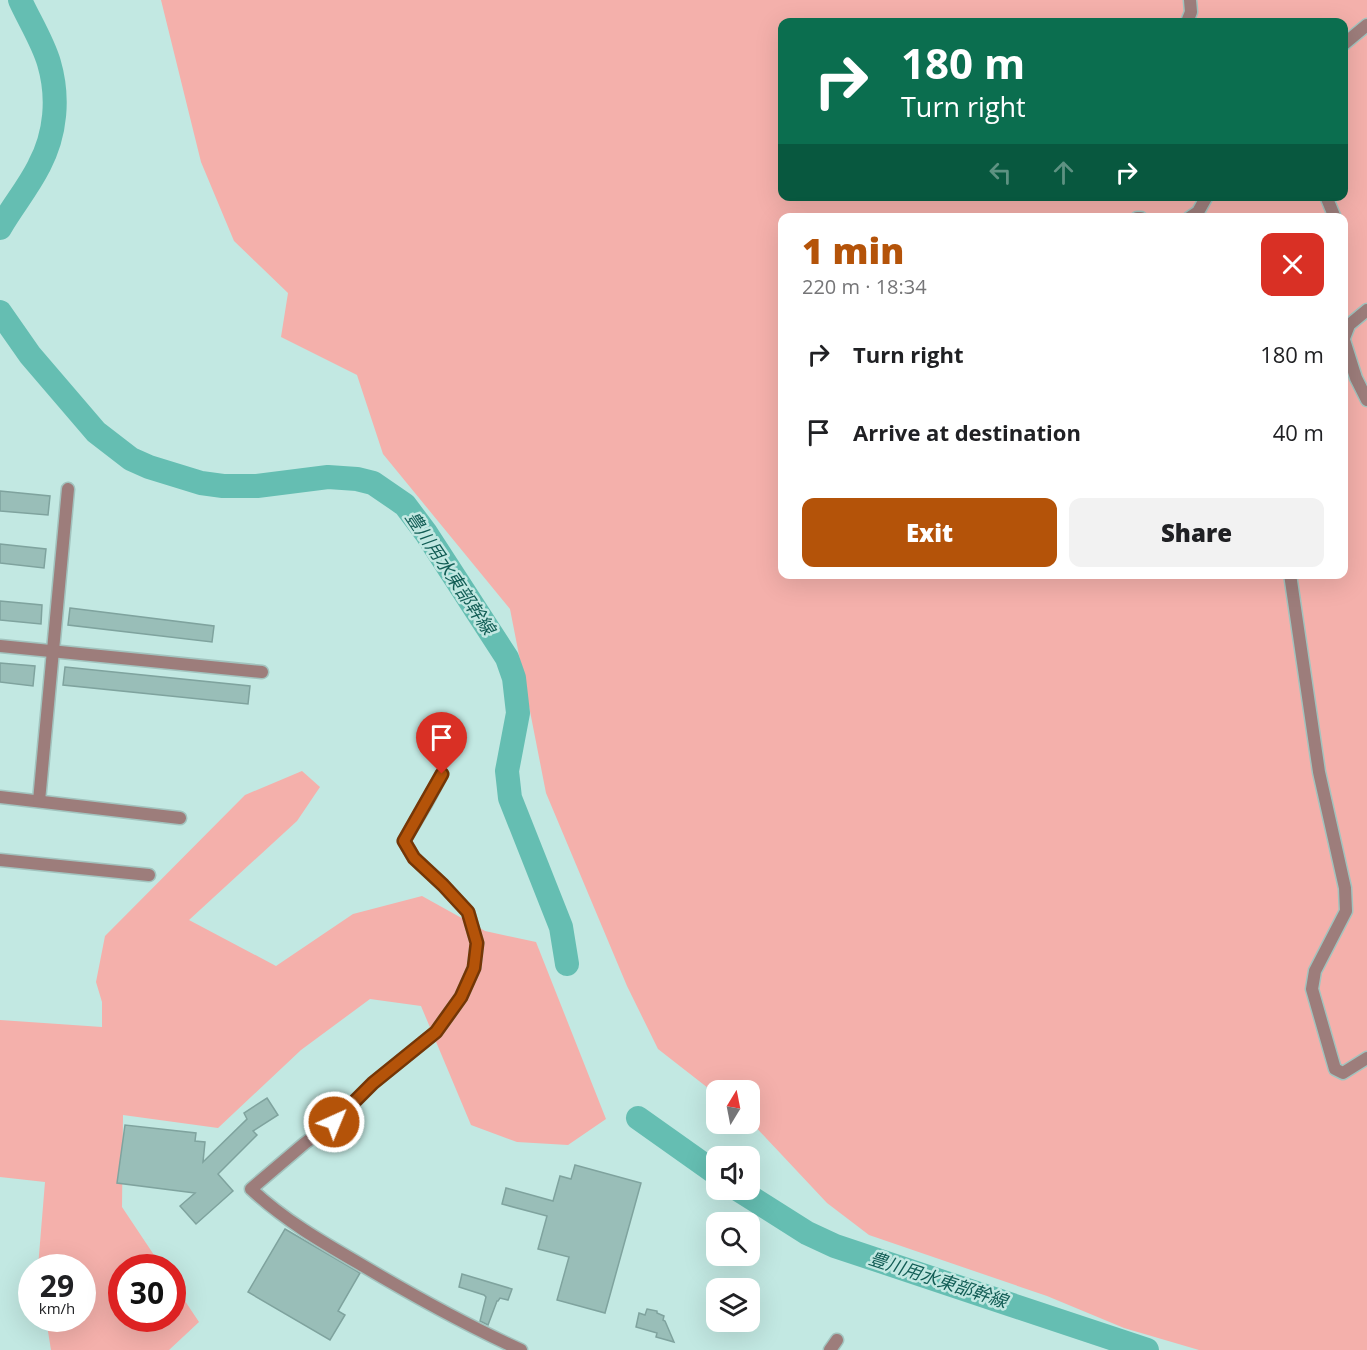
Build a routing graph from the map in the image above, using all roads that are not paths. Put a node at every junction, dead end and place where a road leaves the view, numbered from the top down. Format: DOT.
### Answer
graph roads {
  1 [pos="1190,0"];
  2 [pos="1189,18"];
  3 [pos="1367,25"];
  4 [pos="1348,41"];
  5 [pos="1367,310"];
  6 [pos="1348,328"];
  7 [pos="1348,352"];
  8 [pos="1367,400"];
  9 [pos="68,489"];
  10 [pos="1291,579"];
  11 [pos="0,646"];
  12 [pos="53,652"];
  13 [pos="262,672"];
  14 [pos="442,774"];
  15 [pos="0,797"];
  16 [pos="39,801"];
  17 [pos="180,818"];
  18 [pos="0,860"];
  19 [pos="149,875"];
  20 [pos="1367,1058"];
  21 [pos="520,1350"];
  1 -- 2 [label="street"];
  3 -- 4 [label="street"];
  5 -- 6 [label="street"];
  7 -- 8 [label="street"];
  9 -- 12 [label="street"];
  10 -- 20 [label="street"];
  11 -- 12 [label="street"];
  12 -- 13 [label="street"];
  12 -- 16 [label="street"];
  14 -- 21 [label="street"];
  15 -- 16 [label="street"];
  16 -- 17 [label="street"];
  18 -- 19 [label="street"];
}
